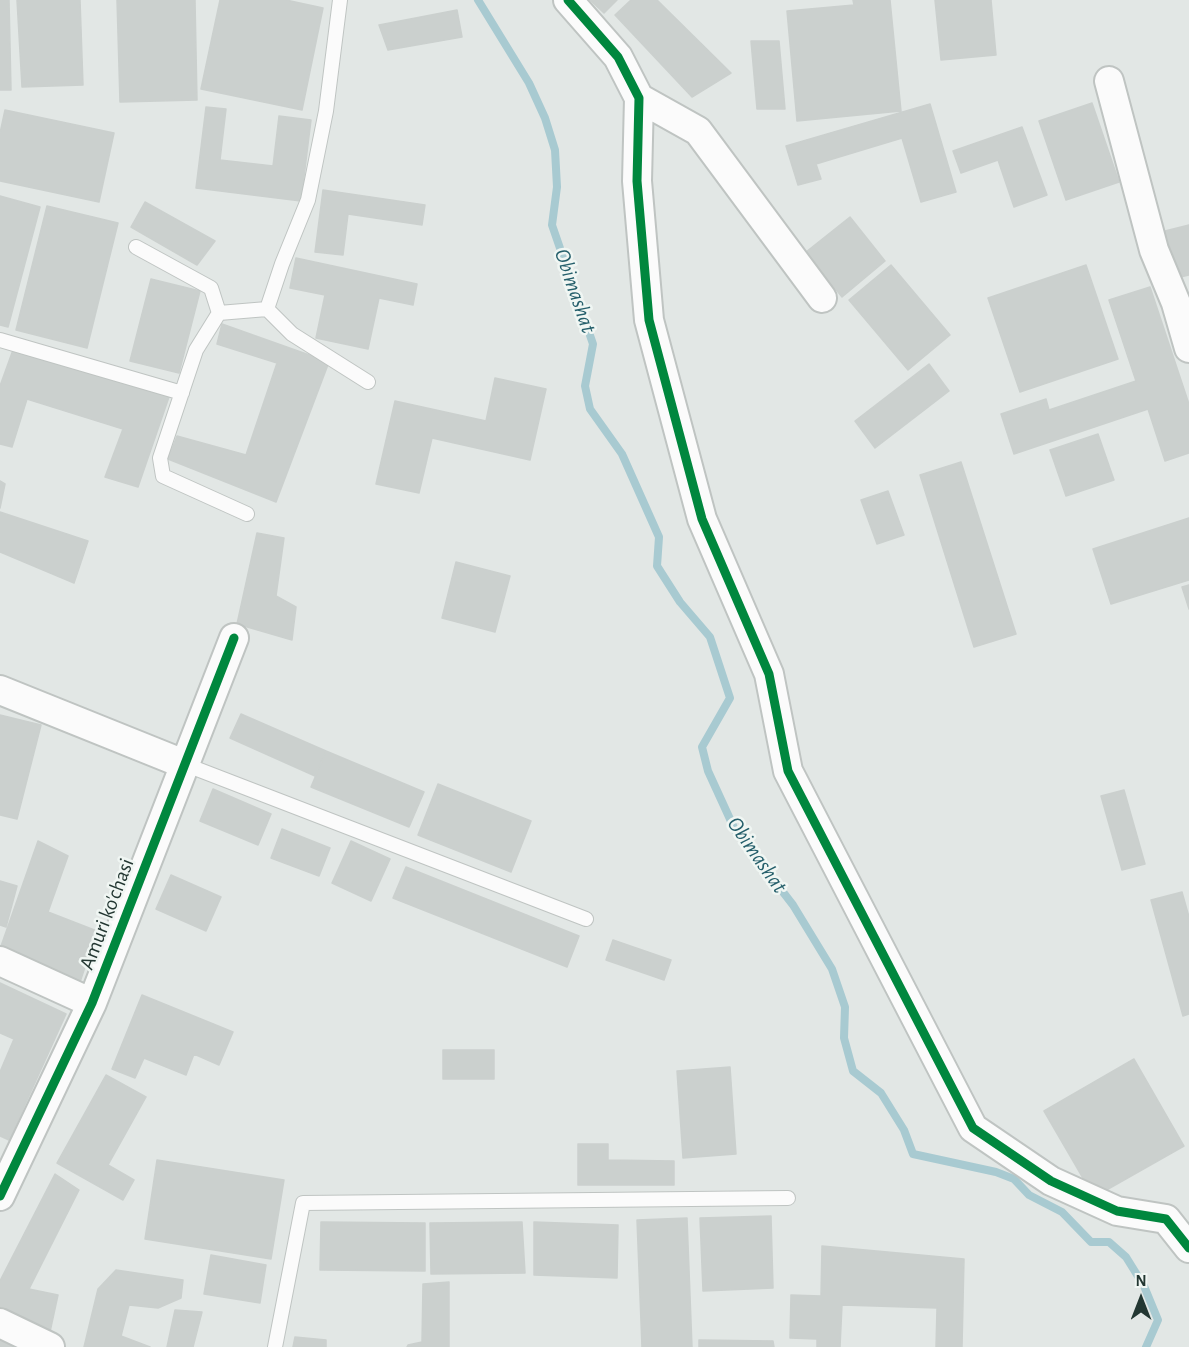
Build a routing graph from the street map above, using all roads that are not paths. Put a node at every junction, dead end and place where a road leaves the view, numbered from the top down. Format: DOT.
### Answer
graph roads {
  1 [pos="340,0"];
  2 [pos="568,0"];
  3 [pos="1109,81"];
  4 [pos="639,98"];
  5 [pos="136,248"];
  6 [pos="822,298"];
  7 [pos="1182,302"];
  8 [pos="267,309"];
  9 [pos="219,313"];
  10 [pos="0,340"];
  11 [pos="1189,348"];
  12 [pos="368,382"];
  13 [pos="182,393"];
  14 [pos="247,514"];
  15 [pos="234,638"];
  16 [pos="0,690"];
  17 [pos="184,765"];
  18 [pos="586,919"];
  19 [pos="0,961"];
  20 [pos="92,1004"];
  21 [pos="0,1196"];
  22 [pos="788,1198"];
  23 [pos="1189,1248"];
  24 [pos="0,1323"];
  25 [pos="50,1347"];
  26 [pos="275,1347"];
  1 -- 8 [label="lane"];
  2 -- 4 [label="street"];
  3 -- 7 [label="street"];
  4 -- 6 [label="street"];
  4 -- 23 [label="street"];
  5 -- 9 [label="lane"];
  7 -- 11 [label="street"];
  8 -- 9 [label="lane"];
  8 -- 12 [label="lane"];
  9 -- 13 [label="lane"];
  10 -- 13 [label="lane"];
  13 -- 14 [label="lane"];
  15 -- 17 [label="street, Amuri ko'chasi"];
  16 -- 17 [label="street"];
  17 -- 18 [label="lane"];
  17 -- 20 [label="street, Amuri ko'chasi"];
  19 -- 20 [label="street"];
  20 -- 21 [label="street, Amuri ko'chasi"];
  22 -- 26 [label="lane"];
  24 -- 25 [label="street"];
}
